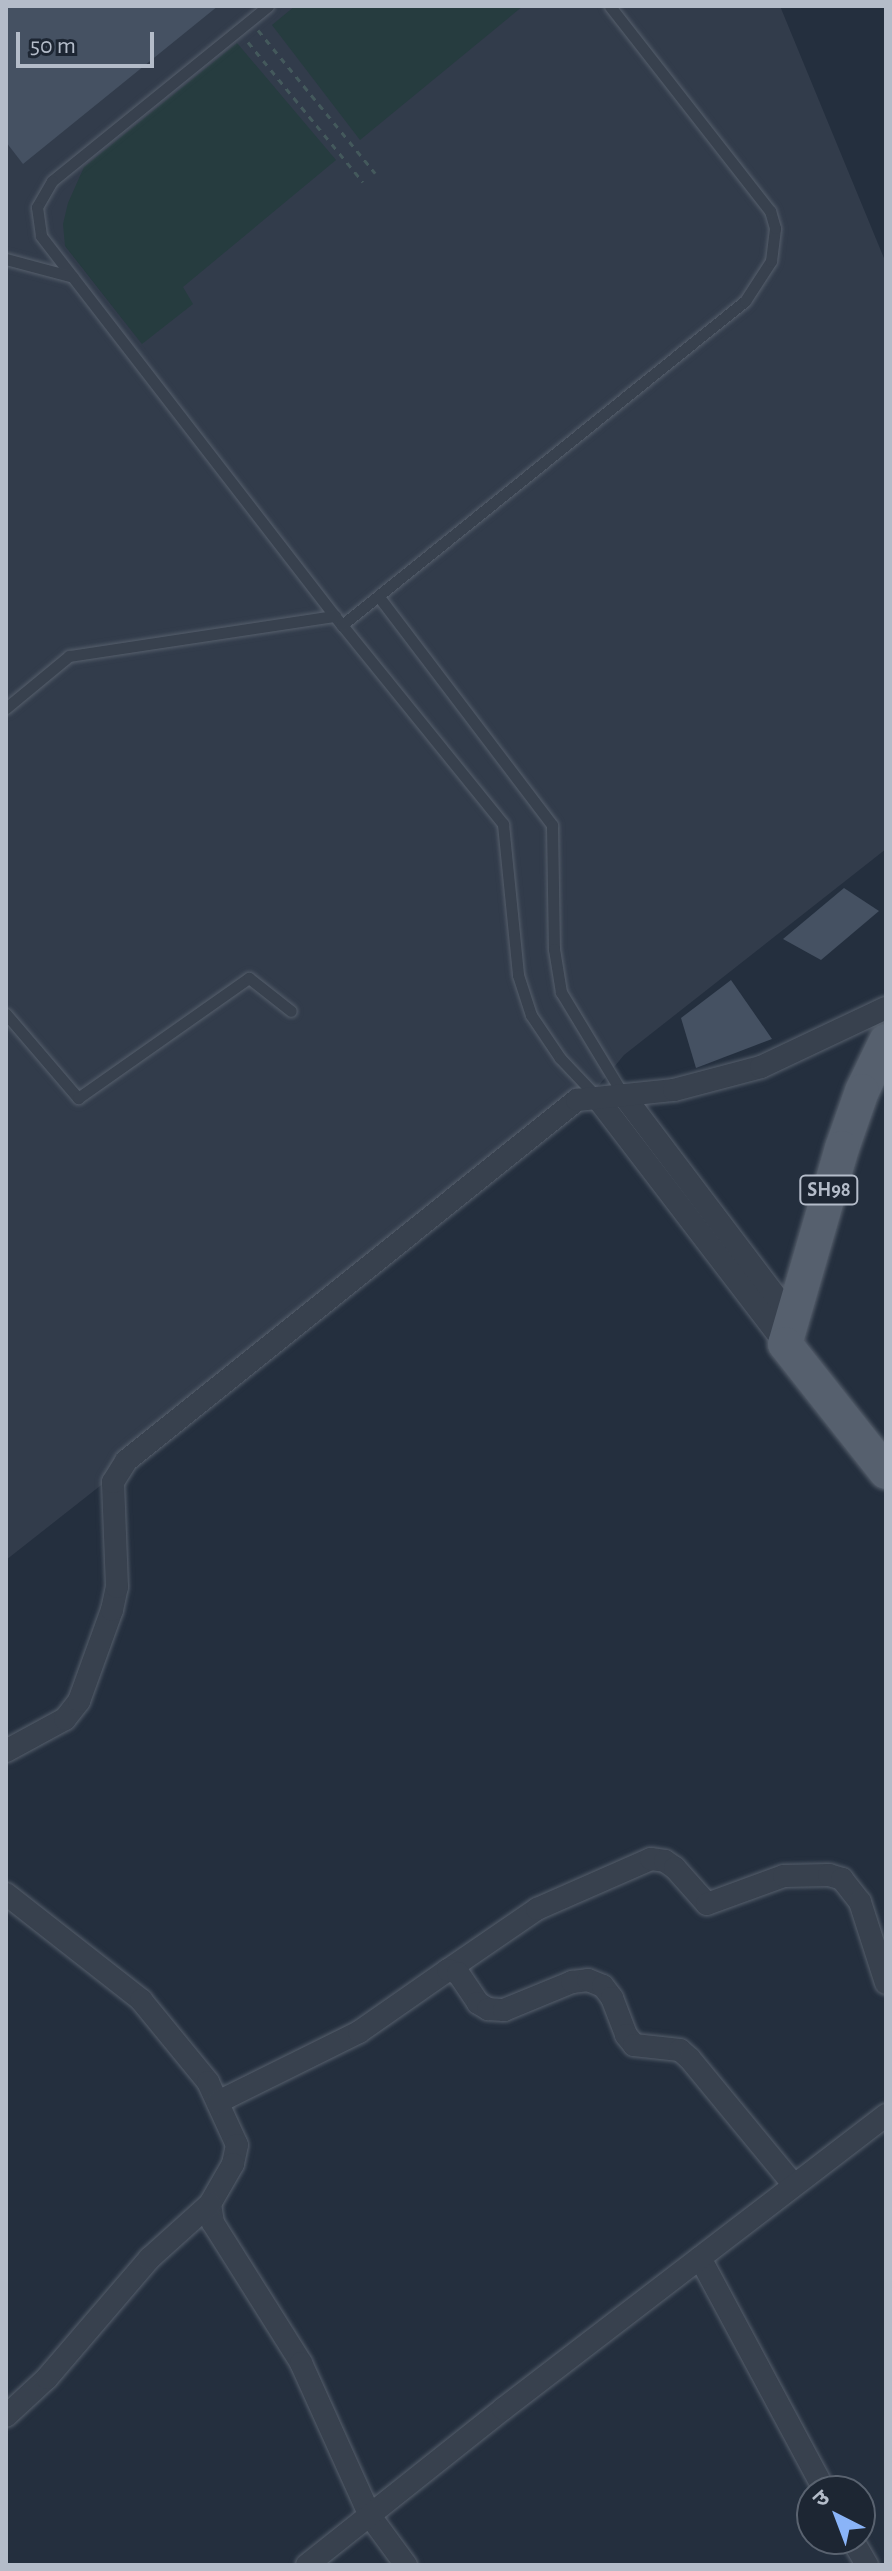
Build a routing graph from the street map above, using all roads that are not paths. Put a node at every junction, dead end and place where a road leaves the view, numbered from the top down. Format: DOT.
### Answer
graph roads {
  1 [pos="268,6"];
  2 [pos="610,6"];
  3 [pos="6,259"];
  4 [pos="73,277"];
  5 [pos="379,597"];
  6 [pos="338,621"];
  7 [pos="6,708"];
  8 [pos="886,1008"];
  9 [pos="291,1011"];
  10 [pos="6,1014"];
  11 [pos="886,1041"];
  12 [pos="624,1096"];
  13 [pos="598,1099"];
  14 [pos="790,1332"];
  15 [pos="886,1435"];
  16 [pos="886,1472"];
  17 [pos="6,1751"];
  18 [pos="6,1894"];
  19 [pos="448,1970"];
  20 [pos="886,1983"];
  21 [pos="218,2102"];
  22 [pos="886,2115"];
  23 [pos="793,2184"];
  24 [pos="210,2204"];
  25 [pos="700,2258"];
  26 [pos="6,2416"];
  27 [pos="816,2475"];
  28 [pos="370,2516"];
  29 [pos="307,2565"];
  30 [pos="406,2565"];
  1 -- 4 [label="lane"];
  2 -- 5 [label="lane"];
  3 -- 4 [label="lane"];
  4 -- 6 [label="lane"];
  5 -- 6 [label="lane"];
  5 -- 12 [label="lane"];
  6 -- 7 [label="lane"];
  6 -- 13 [label="lane"];
  8 -- 12 [label="street"];
  9 -- 10 [label="lane"];
  11 -- 14 [label="main road, SH98"];
  12 -- 13 [label="street"];
  12 -- 14 [label="street"];
  13 -- 14 [label="street"];
  13 -- 17 [label="street"];
  14 -- 15 [label="main road"];
  14 -- 16 [label="main road"];
  18 -- 21 [label="street"];
  19 -- 20 [label="street"];
  19 -- 21 [label="street"];
  19 -- 23 [label="street"];
  21 -- 24 [label="street"];
  22 -- 23 [label="street"];
  23 -- 25 [label="street"];
  24 -- 26 [label="street"];
  24 -- 28 [label="street"];
  25 -- 27 [label="street"];
  25 -- 28 [label="street"];
  28 -- 29 [label="street"];
  28 -- 30 [label="street"];
}
